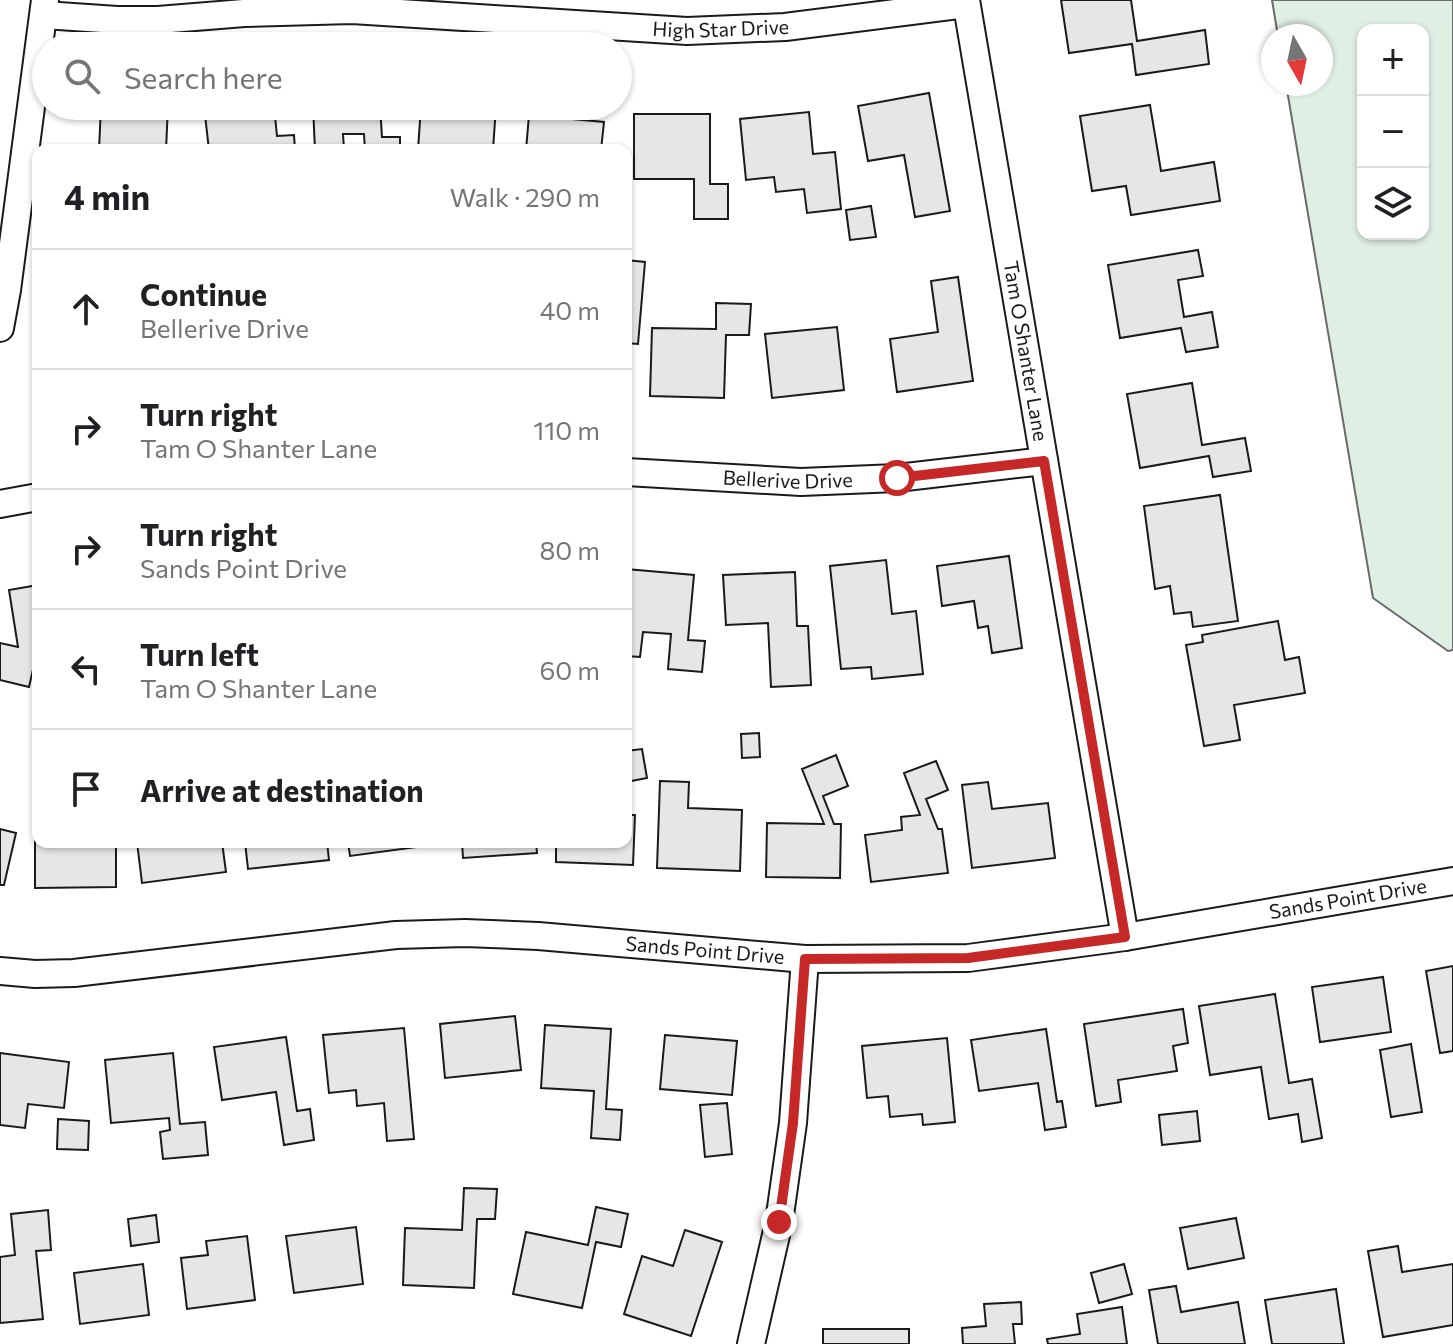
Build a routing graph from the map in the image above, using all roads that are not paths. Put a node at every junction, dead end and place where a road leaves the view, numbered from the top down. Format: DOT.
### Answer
graph roads {
  1 [pos="966,2"];
  2 [pos="45,8"];
  3 [pos="42,32"];
  4 [pos="32,104"];
  5 [pos="0,328"];
  6 [pos="1044,461"];
  7 [pos="632,472"];
  8 [pos="32,498"];
  9 [pos="0,504"];
  10 [pos="1453,881"];
  11 [pos="1125,937"];
  12 [pos="805,959"];
  13 [pos="0,971"];
  14 [pos="751,1344"];
  1 -- 2 [label="street, High Star Drive"];
  1 -- 6 [label="street, Tam O Shanter Lane"];
  2 -- 3 [label="street"];
  4 -- 5 [label="street"];
  6 -- 7 [label="street, Bellerive Drive"];
  6 -- 11 [label="street, Tam O Shanter Lane"];
  8 -- 9 [label="street"];
  10 -- 11 [label="street, Sands Point Drive"];
  11 -- 12 [label="street, Sands Point Drive"];
  12 -- 13 [label="street, Sands Point Drive"];
  12 -- 14 [label="street"];
}
